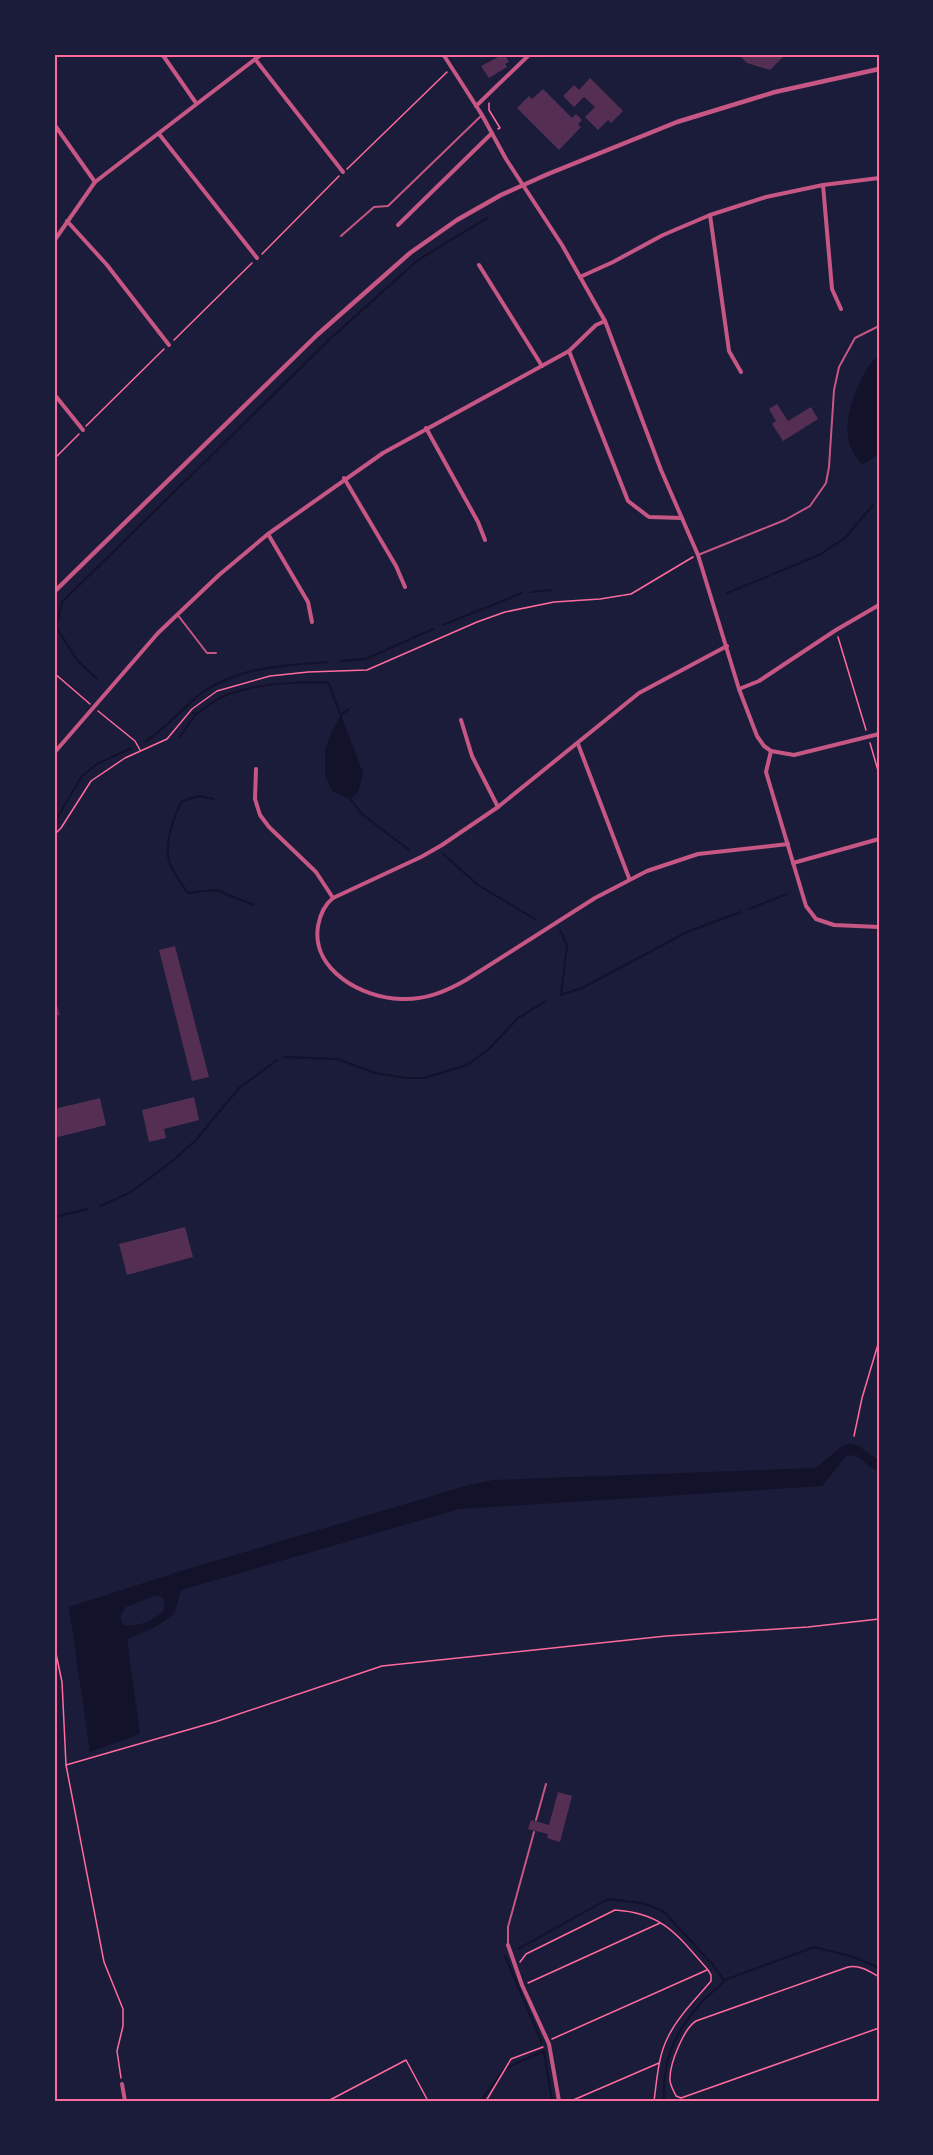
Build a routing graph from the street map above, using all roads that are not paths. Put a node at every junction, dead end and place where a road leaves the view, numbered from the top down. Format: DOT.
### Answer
graph roads {
  1 [pos="162,54"];
  2 [pos="262,54"];
  3 [pos="444,54"];
  4 [pos="530,54"];
  5 [pos="255,59"];
  6 [pos="879,69"];
  7 [pos="196,104"];
  8 [pos="476,106"];
  9 [pos="482,115"];
  10 [pos="54,124"];
  11 [pos="492,133"];
  12 [pos="159,134"];
  13 [pos="343,172"];
  14 [pos="879,178"];
  15 [pos="95,182"];
  16 [pos="823,185"];
  17 [pos="523,186"];
  18 [pos="710,215"];
  19 [pos="67,221"];
  20 [pos="398,225"];
  21 [pos="341,236"];
  22 [pos="54,241"];
  23 [pos="257,258"];
  24 [pos="479,265"];
  25 [pos="580,277"];
  26 [pos="841,309"];
  27 [pos="605,321"];
  28 [pos="879,326"];
  29 [pos="169,345"];
  30 [pos="569,351"];
  31 [pos="542,366"];
  32 [pos="741,372"];
  33 [pos="54,393"];
  34 [pos="426,428"];
  35 [pos="83,430"];
  36 [pos="344,478"];
  37 [pos="682,518"];
  38 [pos="268,534"];
  39 [pos="485,540"];
  40 [pos="698,555"];
  41 [pos="405,586"];
  42 [pos="54,592"];
  43 [pos="879,605"];
  44 [pos="177,614"];
  45 [pos="312,622"];
  46 [pos="727,646"];
  47 [pos="216,653"];
  48 [pos="739,689"];
  49 [pos="461,720"];
  50 [pos="879,734"];
  51 [pos="578,744"];
  52 [pos="771,751"];
  53 [pos="54,753"];
  54 [pos="256,769"];
  55 [pos="498,807"];
  56 [pos="879,838"];
  57 [pos="788,844"];
  58 [pos="793,863"];
  59 [pos="629,879"];
  60 [pos="333,898"];
  61 [pos="879,927"];
  62 [pos="546,1784"];
  63 [pos="536,1820"];
  64 [pos="534,1832"];
  65 [pos="507,1945"];
  66 [pos="122,2084"];
  67 [pos="125,2101"];
  68 [pos="560,2101"];
  1 -- 7 [label="street"];
  2 -- 5 [label="street"];
  3 -- 8 [label="street"];
  4 -- 8 [label="street"];
  5 -- 7 [label="street"];
  5 -- 13 [label="street"];
  6 -- 17 [label="street"];
  7 -- 12 [label="street"];
  8 -- 9 [label="street"];
  9 -- 11 [label="street"];
  9 -- 21 [label="lane"];
  10 -- 15 [label="street"];
  11 -- 17 [label="street"];
  11 -- 20 [label="street"];
  12 -- 15 [label="street"];
  12 -- 23 [label="street"];
  14 -- 16 [label="street"];
  15 -- 19 [label="street"];
  16 -- 18 [label="street"];
  16 -- 26 [label="street"];
  17 -- 25 [label="street"];
  17 -- 42 [label="street"];
  18 -- 25 [label="street"];
  18 -- 32 [label="street"];
  19 -- 22 [label="street"];
  19 -- 29 [label="street"];
  24 -- 31 [label="street"];
  25 -- 27 [label="street"];
  27 -- 30 [label="street"];
  27 -- 37 [label="street"];
  28 -- 40 [label="lane"];
  30 -- 31 [label="street"];
  30 -- 37 [label="street"];
  31 -- 34 [label="street"];
  33 -- 35 [label="street"];
  34 -- 36 [label="street"];
  34 -- 39 [label="street"];
  36 -- 38 [label="street"];
  36 -- 41 [label="street"];
  37 -- 40 [label="street"];
  38 -- 44 [label="street"];
  38 -- 45 [label="street"];
  40 -- 46 [label="street"];
  43 -- 48 [label="street"];
  44 -- 47 [label="lane"];
  44 -- 53 [label="street"];
  46 -- 48 [label="street"];
  46 -- 51 [label="street"];
  48 -- 52 [label="street"];
  49 -- 55 [label="street"];
  50 -- 52 [label="street"];
  51 -- 55 [label="street"];
  51 -- 59 [label="street"];
  52 -- 57 [label="street"];
  54 -- 60 [label="street"];
  55 -- 60 [label="street"];
  56 -- 58 [label="street"];
  57 -- 58 [label="street"];
  57 -- 59 [label="street"];
  58 -- 61 [label="street"];
  59 -- 60 [label="street"];
  62 -- 63 [label="lane"];
  64 -- 65 [label="lane"];
  65 -- 68 [label="street"];
  66 -- 67 [label="street"];
}
